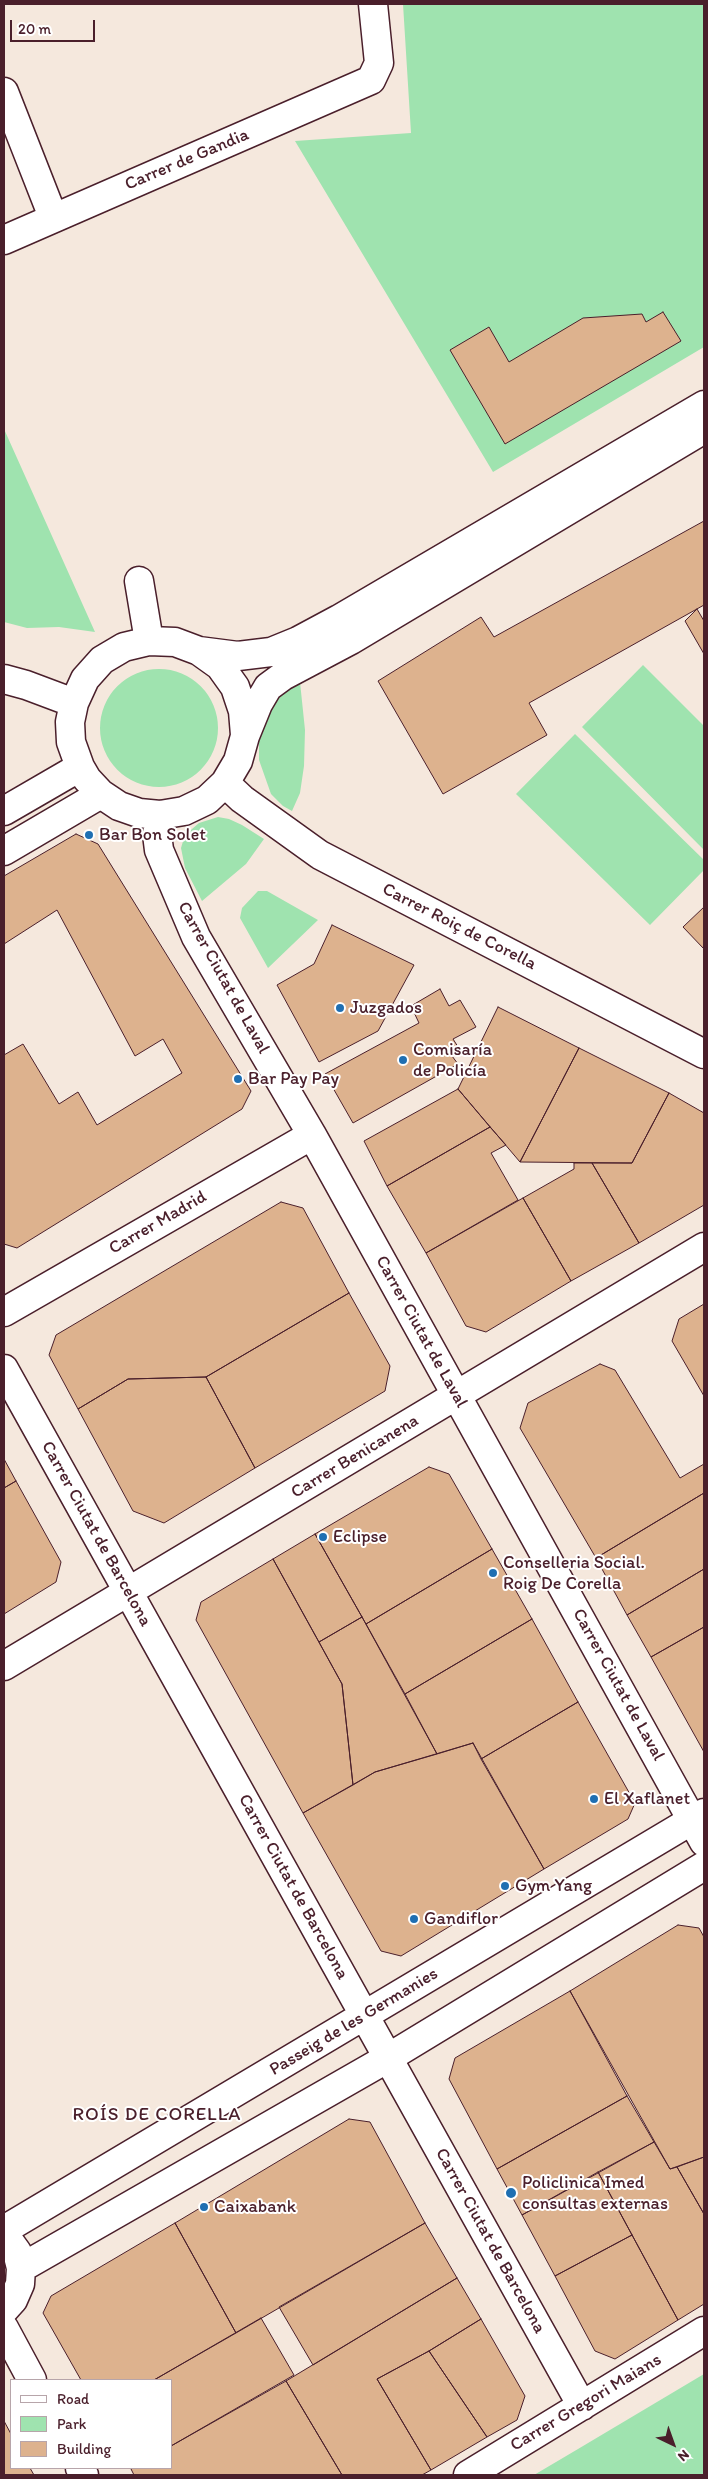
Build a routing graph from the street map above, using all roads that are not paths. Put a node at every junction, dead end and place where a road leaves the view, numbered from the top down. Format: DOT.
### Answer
graph roads {
  1 [pos="373,4"];
  2 [pos="4,92"];
  3 [pos="53,217"];
  4 [pos="4,240"];
  5 [pos="704,405"];
  6 [pos="704,429"];
  7 [pos="139,581"];
  8 [pos="149,641"];
  9 [pos="199,651"];
  10 [pos="4,679"];
  11 [pos="74,702"];
  12 [pos="245,736"];
  13 [pos="80,767"];
  14 [pos="225,783"];
  15 [pos="101,794"];
  16 [pos="4,811"];
  17 [pos="160,815"];
  18 [pos="4,850"];
  19 [pos="704,1054"];
  20 [pos="312,1134"];
  21 [pos="704,1247"];
  22 [pos="4,1312"];
  23 [pos="4,1369"];
  24 [pos="457,1396"];
  25 [pos="128,1591"];
  26 [pos="4,1666"];
  27 [pos="701,1825"];
  28 [pos="704,1866"];
  29 [pos="365,2016"];
  30 [pos="388,2058"];
  31 [pos="4,2230"];
  32 [pos="4,2234"];
  33 [pos="21,2268"];
  34 [pos="4,2310"];
  35 [pos="4,2328"];
  36 [pos="704,2331"];
  37 [pos="31,2379"];
  38 [pos="582,2406"];
  39 [pos="468,2475"];
  1 -- 3 [label="street, Carrer de Gandia"];
  2 -- 3 [label="street"];
  3 -- 4 [label="street, Carrer de Gandia"];
  5 -- 9 [label="street"];
  6 -- 12 [label="street"];
  7 -- 8 [label="street"];
  8 -- 9 [label="street"];
  8 -- 11 [label="street"];
  9 -- 12 [label="street"];
  10 -- 11 [label="street"];
  11 -- 13 [label="street"];
  12 -- 14 [label="street"];
  13 -- 15 [label="street"];
  13 -- 16 [label="street"];
  14 -- 17 [label="street"];
  14 -- 19 [label="street, Carrer Roiç de Corella"];
  15 -- 17 [label="street"];
  15 -- 18 [label="street"];
  17 -- 20 [label="street, Carrer Ciutat de Laval"];
  20 -- 22 [label="street, Carrer Madrid"];
  20 -- 24 [label="street, Carrer Ciutat de Laval"];
  21 -- 24 [label="street, Carrer Benicanena"];
  23 -- 25 [label="street, Carrer Ciutat de Barcelona"];
  24 -- 25 [label="street, Carrer Benicanena"];
  24 -- 27 [label="street, Carrer Ciutat de Laval"];
  25 -- 26 [label="street, Carrer Benicanena"];
  25 -- 29 [label="street, Carrer Ciutat de Barcelona"];
  27 -- 29 [label="street, Passeig de les Germanies"];
  28 -- 30 [label="street"];
  29 -- 30 [label="street, Carrer Ciutat de Barcelona"];
  29 -- 31 [label="street, Passeig de les Germanies"];
  30 -- 33 [label="street"];
  30 -- 38 [label="street, Carrer Ciutat de Barcelona"];
  32 -- 33 [label="street"];
  33 -- 34 [label="street"];
  35 -- 37 [label="street"];
  36 -- 38 [label="street, Carrer Gregori Maians"];
  38 -- 39 [label="street, Carrer Gregori Maians"];
}
